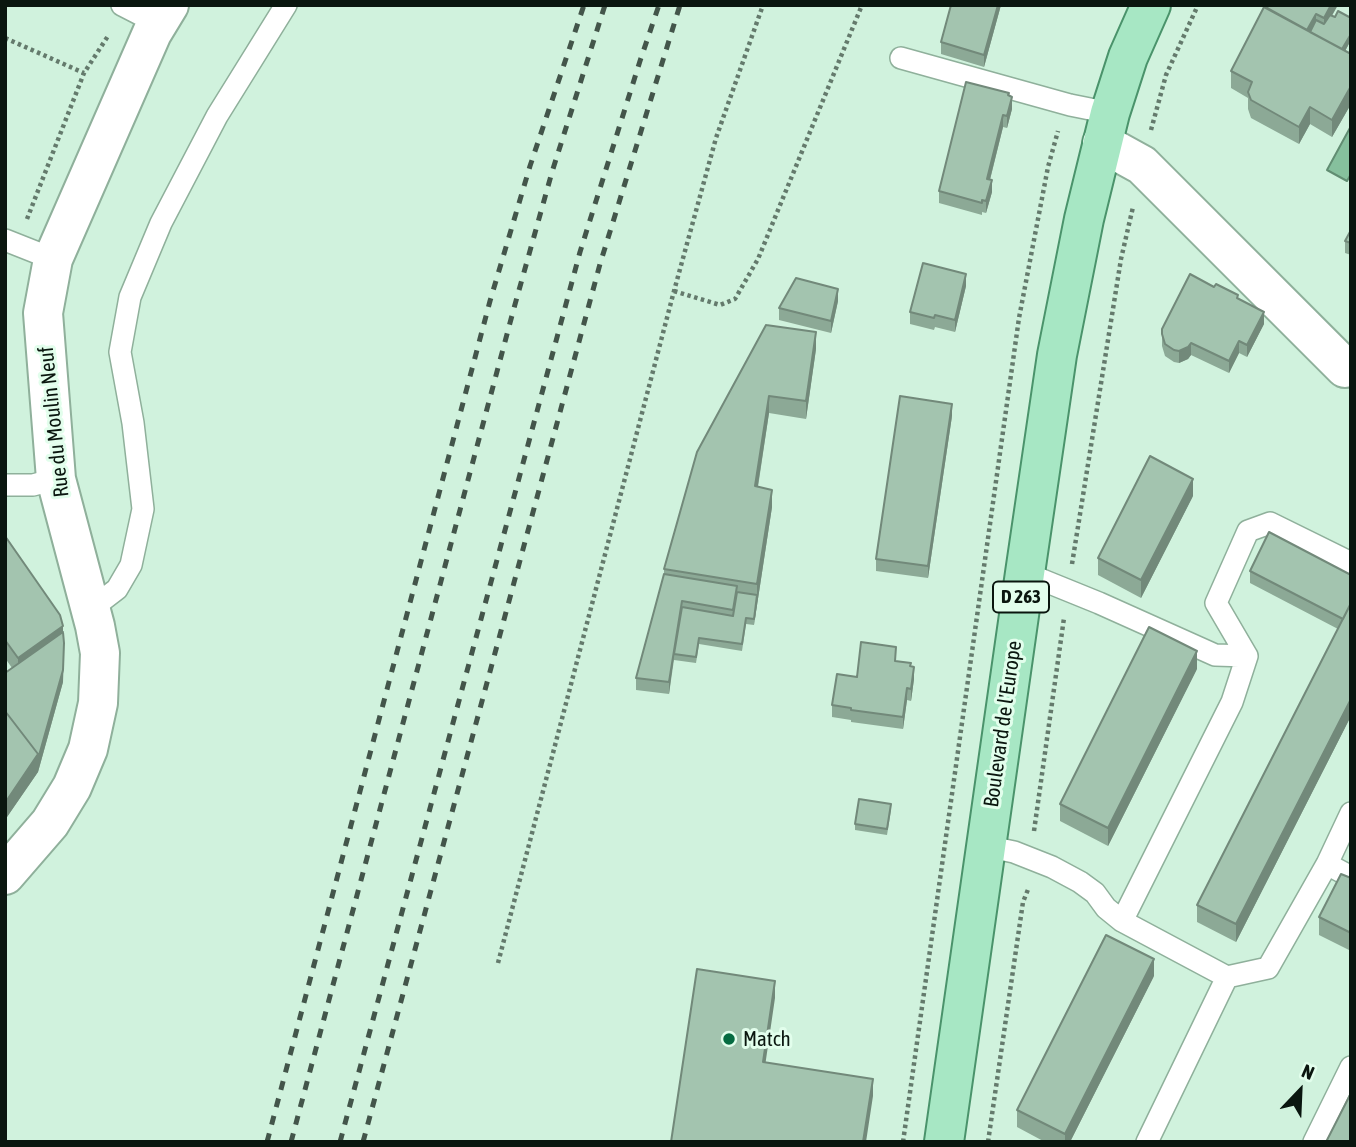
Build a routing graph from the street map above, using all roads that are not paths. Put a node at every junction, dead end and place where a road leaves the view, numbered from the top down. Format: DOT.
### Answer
graph roads {
  1 [pos="122,5"];
  2 [pos="286,5"];
  3 [pos="1151,5"];
  4 [pos="163,14"];
  5 [pos="901,58"];
  6 [pos="1106,128"];
  7 [pos="5,240"];
  8 [pos="53,259"];
  9 [pos="1348,368"];
  10 [pos="56,479"];
  11 [pos="5,485"];
  12 [pos="1351,563"];
  13 [pos="1025,573"];
  14 [pos="91,609"];
  15 [pos="1247,656"];
  16 [pos="1351,813"];
  17 [pos="985,846"];
  18 [pos="1327,864"];
  19 [pos="5,875"];
  20 [pos="1351,877"];
  21 [pos="1122,920"];
  22 [pos="1227,977"];
  23 [pos="1351,1067"];
  24 [pos="944,1142"];
  25 [pos="1147,1142"];
  26 [pos="1314,1142"];
  1 -- 4 [label="lane"];
  2 -- 14 [label="lane"];
  3 -- 6 [label="main road, Boulevard de l'Europe / D 263"];
  4 -- 8 [label="street, Rue du Moulin Neuf"];
  5 -- 6 [label="lane"];
  6 -- 9 [label="street"];
  6 -- 13 [label="main road, Boulevard de l'Europe / D 263"];
  7 -- 8 [label="lane"];
  8 -- 10 [label="street, Rue du Moulin Neuf"];
  10 -- 11 [label="lane"];
  10 -- 14 [label="street, Rue du Moulin Neuf"];
  12 -- 15 [label="lane"];
  13 -- 15 [label="lane"];
  13 -- 17 [label="main road, Boulevard de l'Europe / D 263"];
  14 -- 19 [label="street, Rue du Moulin Neuf"];
  15 -- 21 [label="lane"];
  16 -- 18 [label="lane"];
  17 -- 21 [label="lane"];
  17 -- 24 [label="main road, Boulevard de l'Europe / D 263"];
  18 -- 20 [label="lane"];
  18 -- 22 [label="lane"];
  21 -- 22 [label="lane"];
  22 -- 25 [label="lane"];
  23 -- 26 [label="lane"];
}
